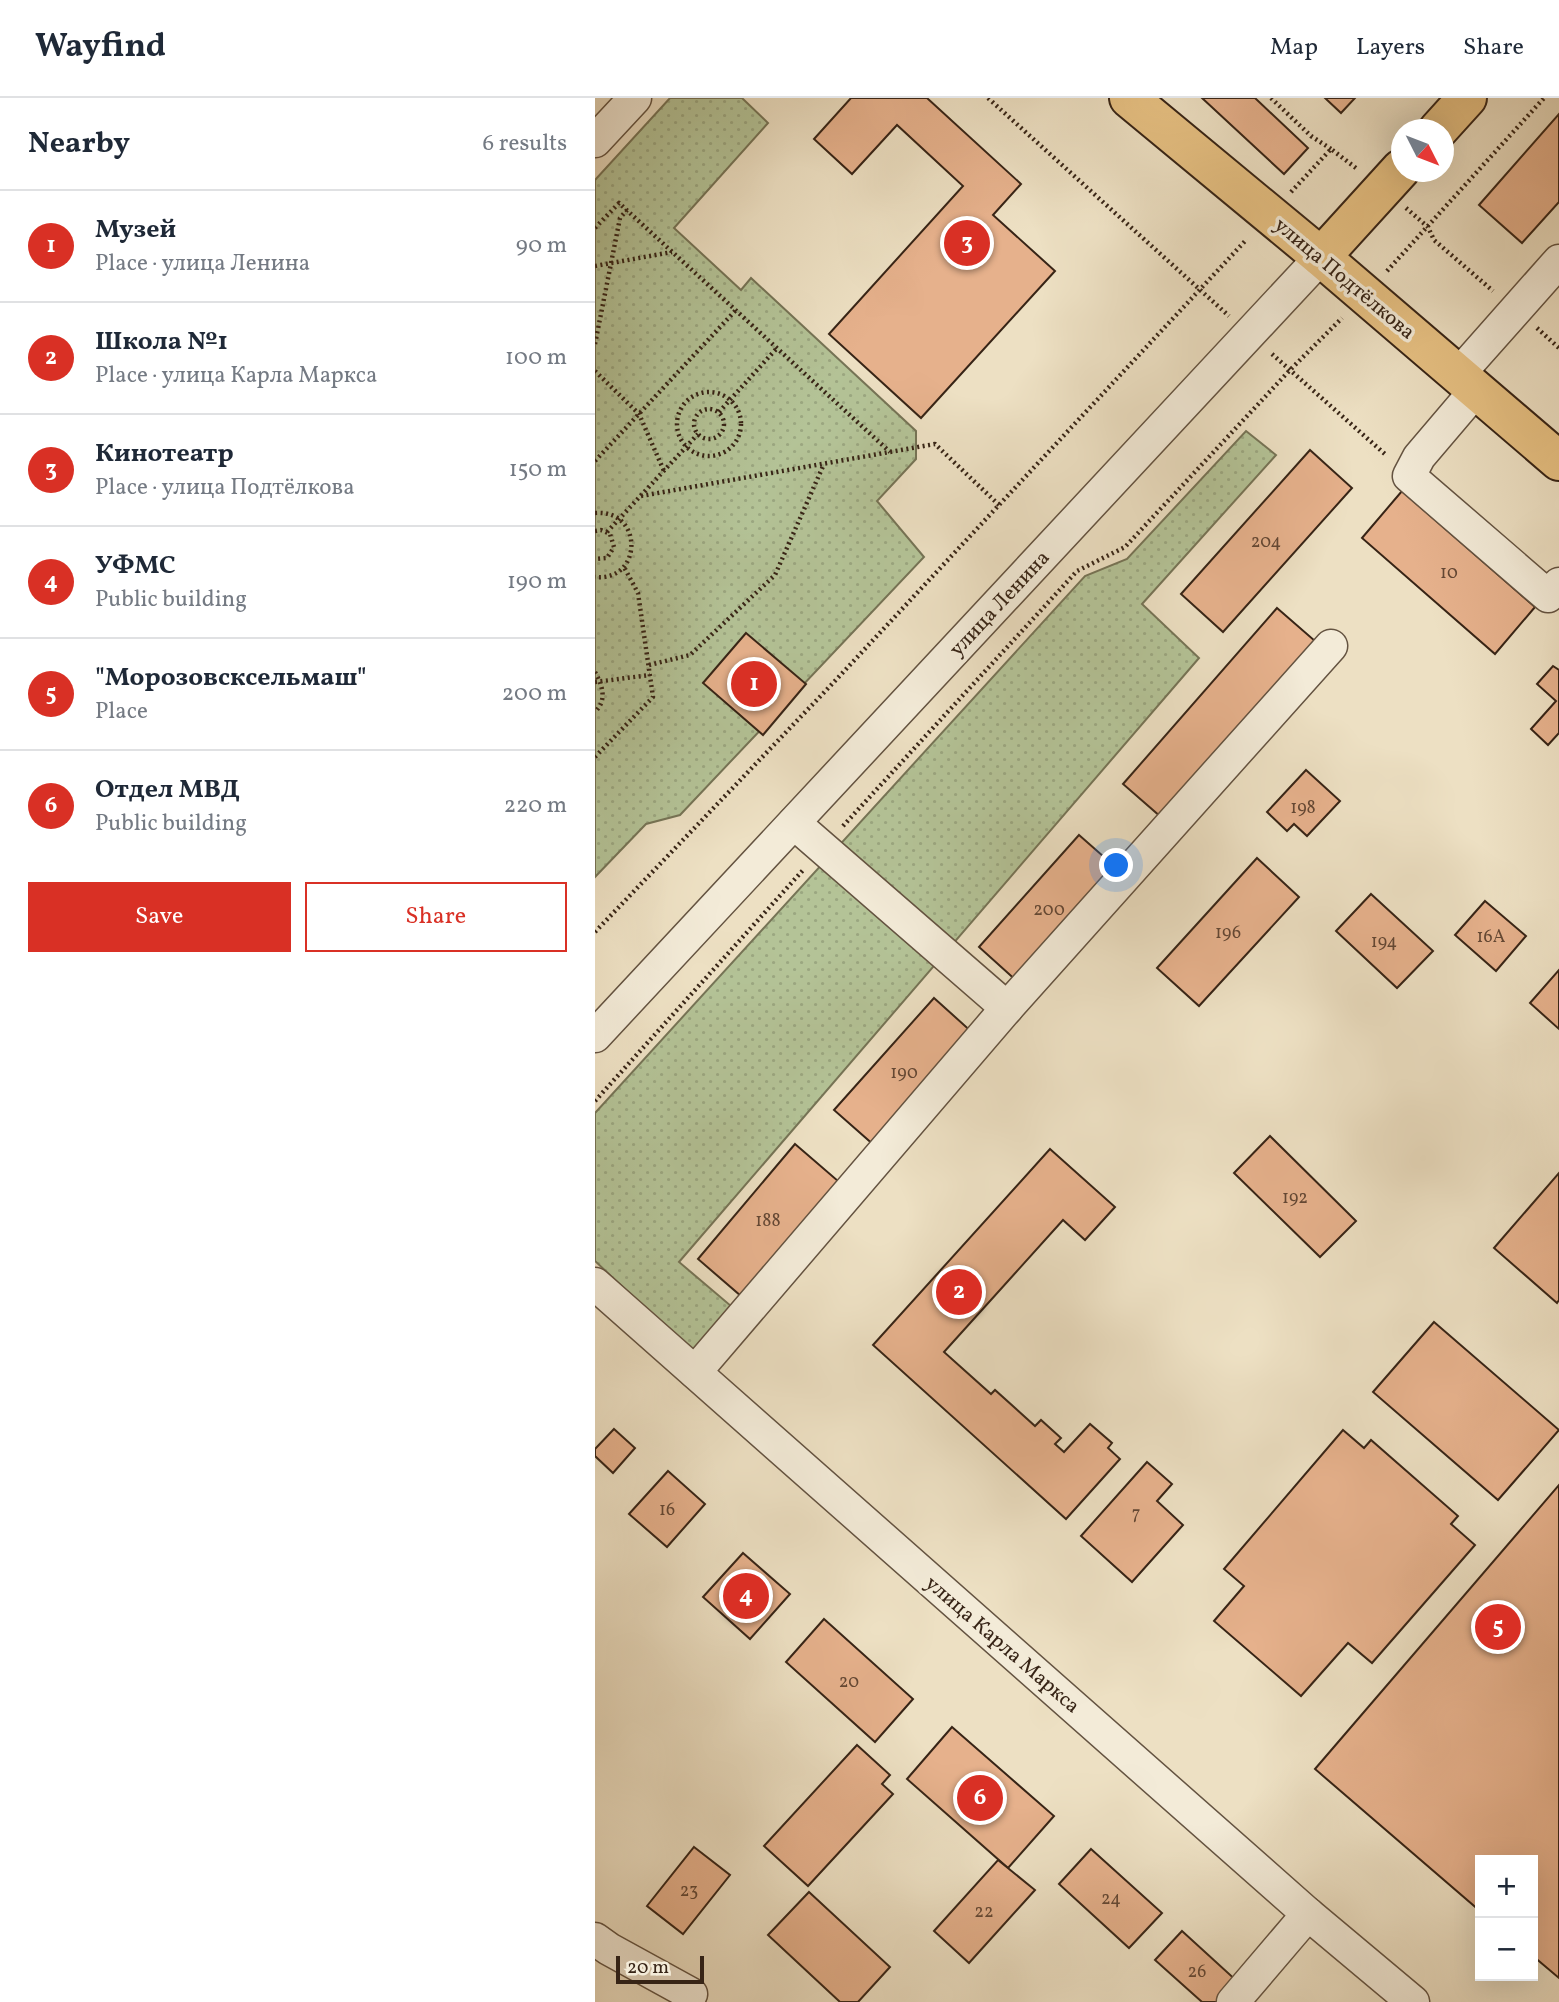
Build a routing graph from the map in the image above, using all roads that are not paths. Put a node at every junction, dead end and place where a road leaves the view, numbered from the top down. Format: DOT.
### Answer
graph roads {
  1 [pos="635,98"];
  2 [pos="1129,98"];
  3 [pos="1467,98"];
  4 [pos="1448,119"];
  5 [pos="595,141"];
  6 [pos="1391,181"];
  7 [pos="1321,257"];
  8 [pos="1559,261"];
  9 [pos="1467,382"];
  10 [pos="1559,461"];
  11 [pos="1559,584"];
  12 [pos="1331,646"];
  13 [pos="794,823"];
  14 [pos="1007,1008"];
  15 [pos="595,1036"];
  16 [pos="595,1284"];
  17 [pos="695,1372"];
  18 [pos="1308,1914"];
  19 [pos="595,1939"];
  20 [pos="691,1994"];
  21 [pos="1233,2002"];
  22 [pos="1413,2002"];
  1 -- 5 [label="street"];
  2 -- 7 [label="main road, улица Подтёлкова"];
  3 -- 4 [label="main road"];
  6 -- 7 [label="main road, улица Ленина"];
  7 -- 9 [label="main road, улица Подтёлкова"];
  7 -- 13 [label="street, улица Ленина"];
  8 -- 9 [label="street"];
  9 -- 10 [label="main road, улица Подтёлкова"];
  9 -- 11 [label="street"];
  12 -- 14 [label="street"];
  13 -- 14 [label="street"];
  13 -- 15 [label="street, улица Ленина"];
  14 -- 17 [label="street"];
  16 -- 17 [label="street, улица Карла Маркса"];
  17 -- 18 [label="street, улица Карла Маркса"];
  18 -- 21 [label="street"];
  18 -- 22 [label="street, улица Карла Маркса"];
  19 -- 20 [label="street"];
}
